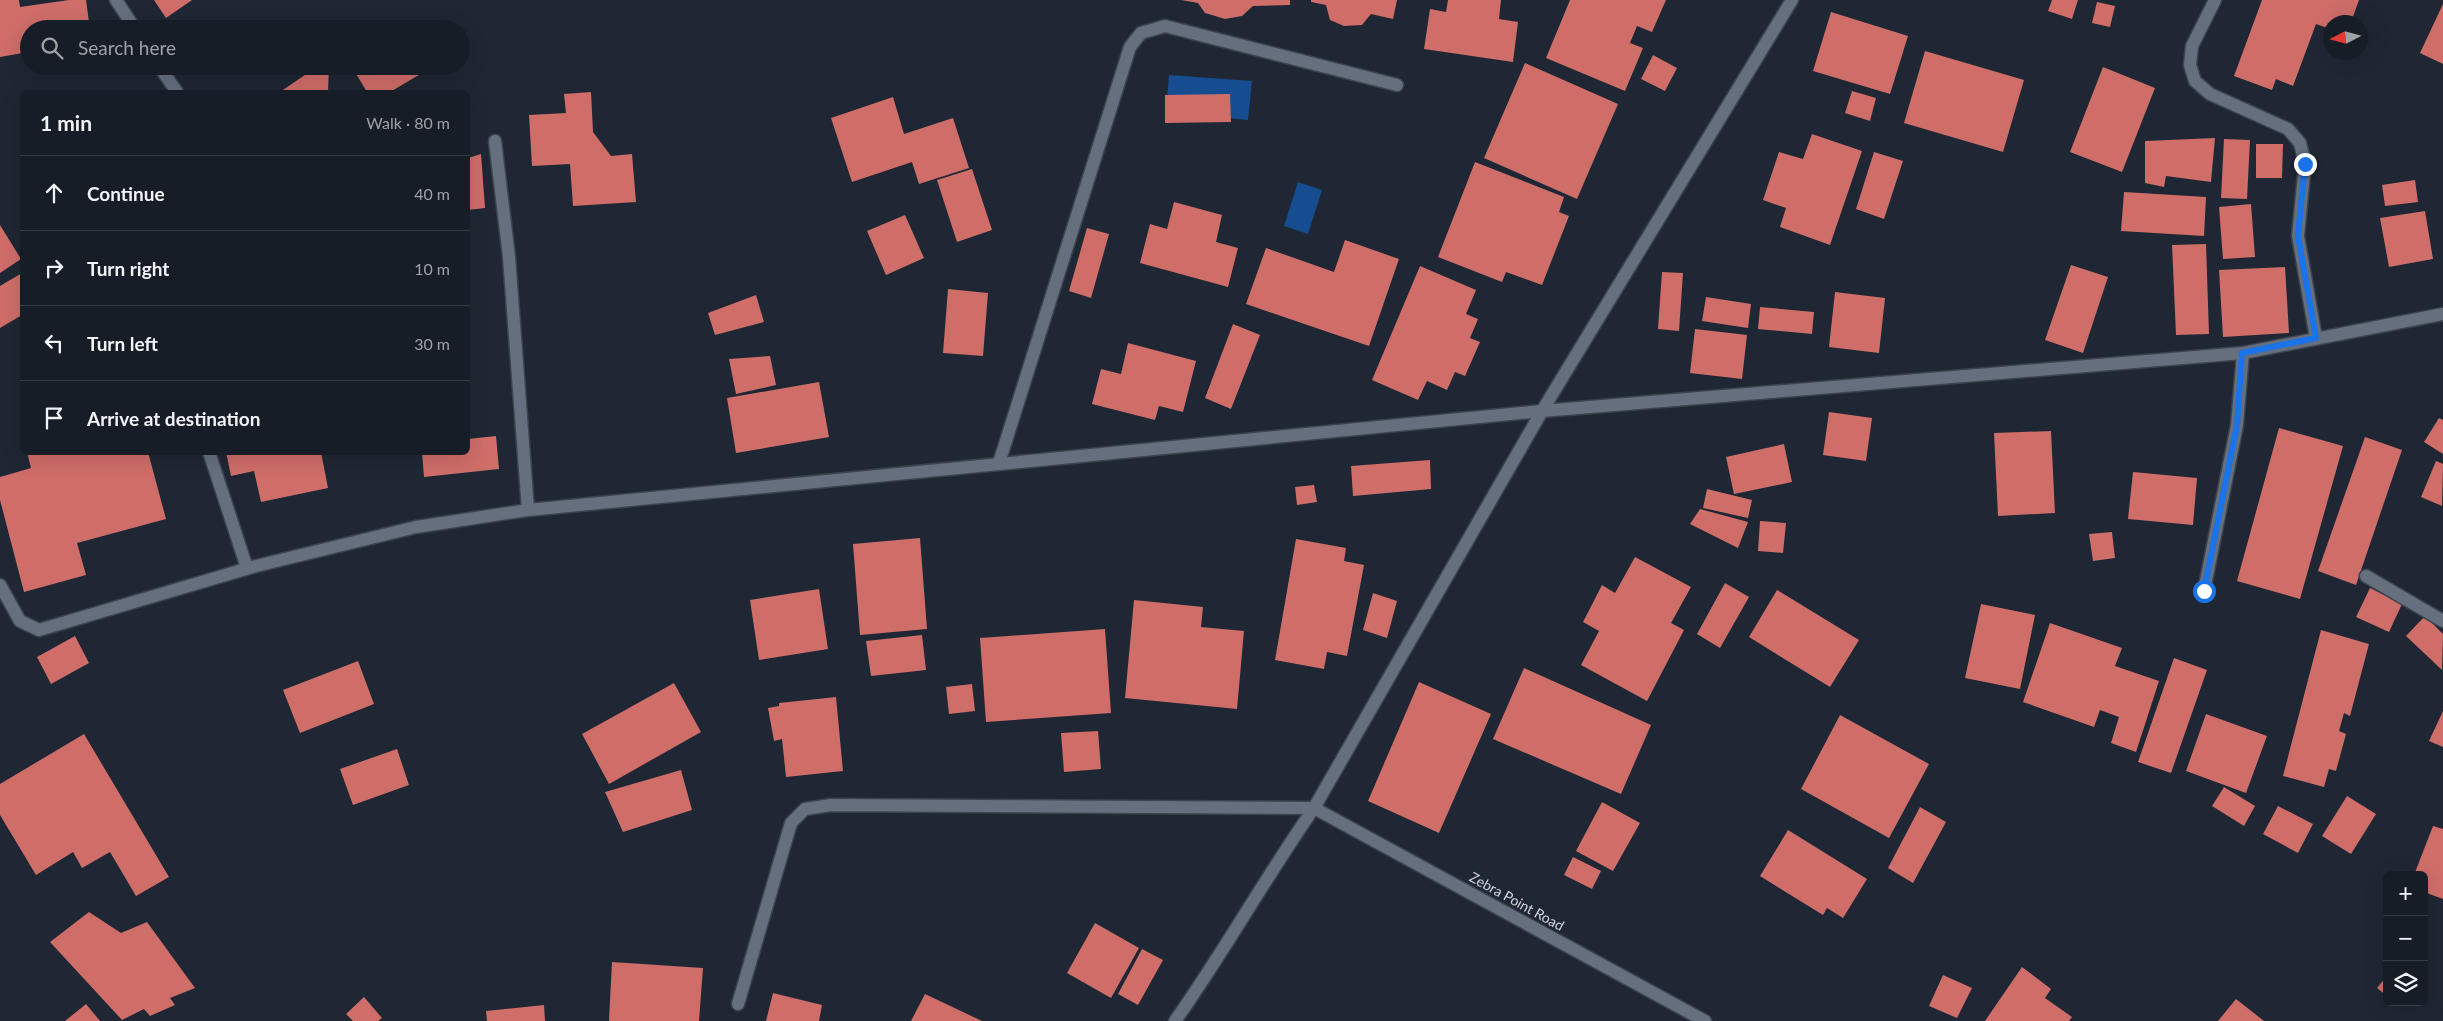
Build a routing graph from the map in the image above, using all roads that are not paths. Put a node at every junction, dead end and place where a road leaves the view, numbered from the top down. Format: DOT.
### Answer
graph roads {
  1 [pos="116,0"];
  2 [pos="1792,0"];
  3 [pos="2215,0"];
  4 [pos="129,20"];
  5 [pos="166,75"];
  6 [pos="1397,85"];
  7 [pos="176,90"];
  8 [pos="495,141"];
  9 [pos="2443,314"];
  10 [pos="2316,338"];
  11 [pos="2242,353"];
  12 [pos="1542,410"];
  13 [pos="210,455"];
  14 [pos="998,464"];
  15 [pos="528,510"];
  16 [pos="247,568"];
  17 [pos="2366,576"];
  18 [pos="0,585"];
  19 [pos="2204,591"];
  20 [pos="2443,621"];
  21 [pos="1314,808"];
  22 [pos="738,1004"];
  23 [pos="1175,1021"];
  24 [pos="1705,1021"];
  1 -- 4 [label="street"];
  2 -- 12 [label="street"];
  3 -- 10 [label="street"];
  5 -- 7 [label="street"];
  6 -- 14 [label="street"];
  8 -- 15 [label="street"];
  9 -- 10 [label="street"];
  10 -- 11 [label="street"];
  11 -- 12 [label="street"];
  11 -- 19 [label="street"];
  12 -- 14 [label="street"];
  12 -- 21 [label="street"];
  13 -- 16 [label="street"];
  14 -- 15 [label="street"];
  15 -- 16 [label="street"];
  16 -- 18 [label="street"];
  17 -- 20 [label="street"];
  21 -- 22 [label="street"];
  21 -- 23 [label="street"];
  21 -- 24 [label="street, Zebra Point Road"];
}
